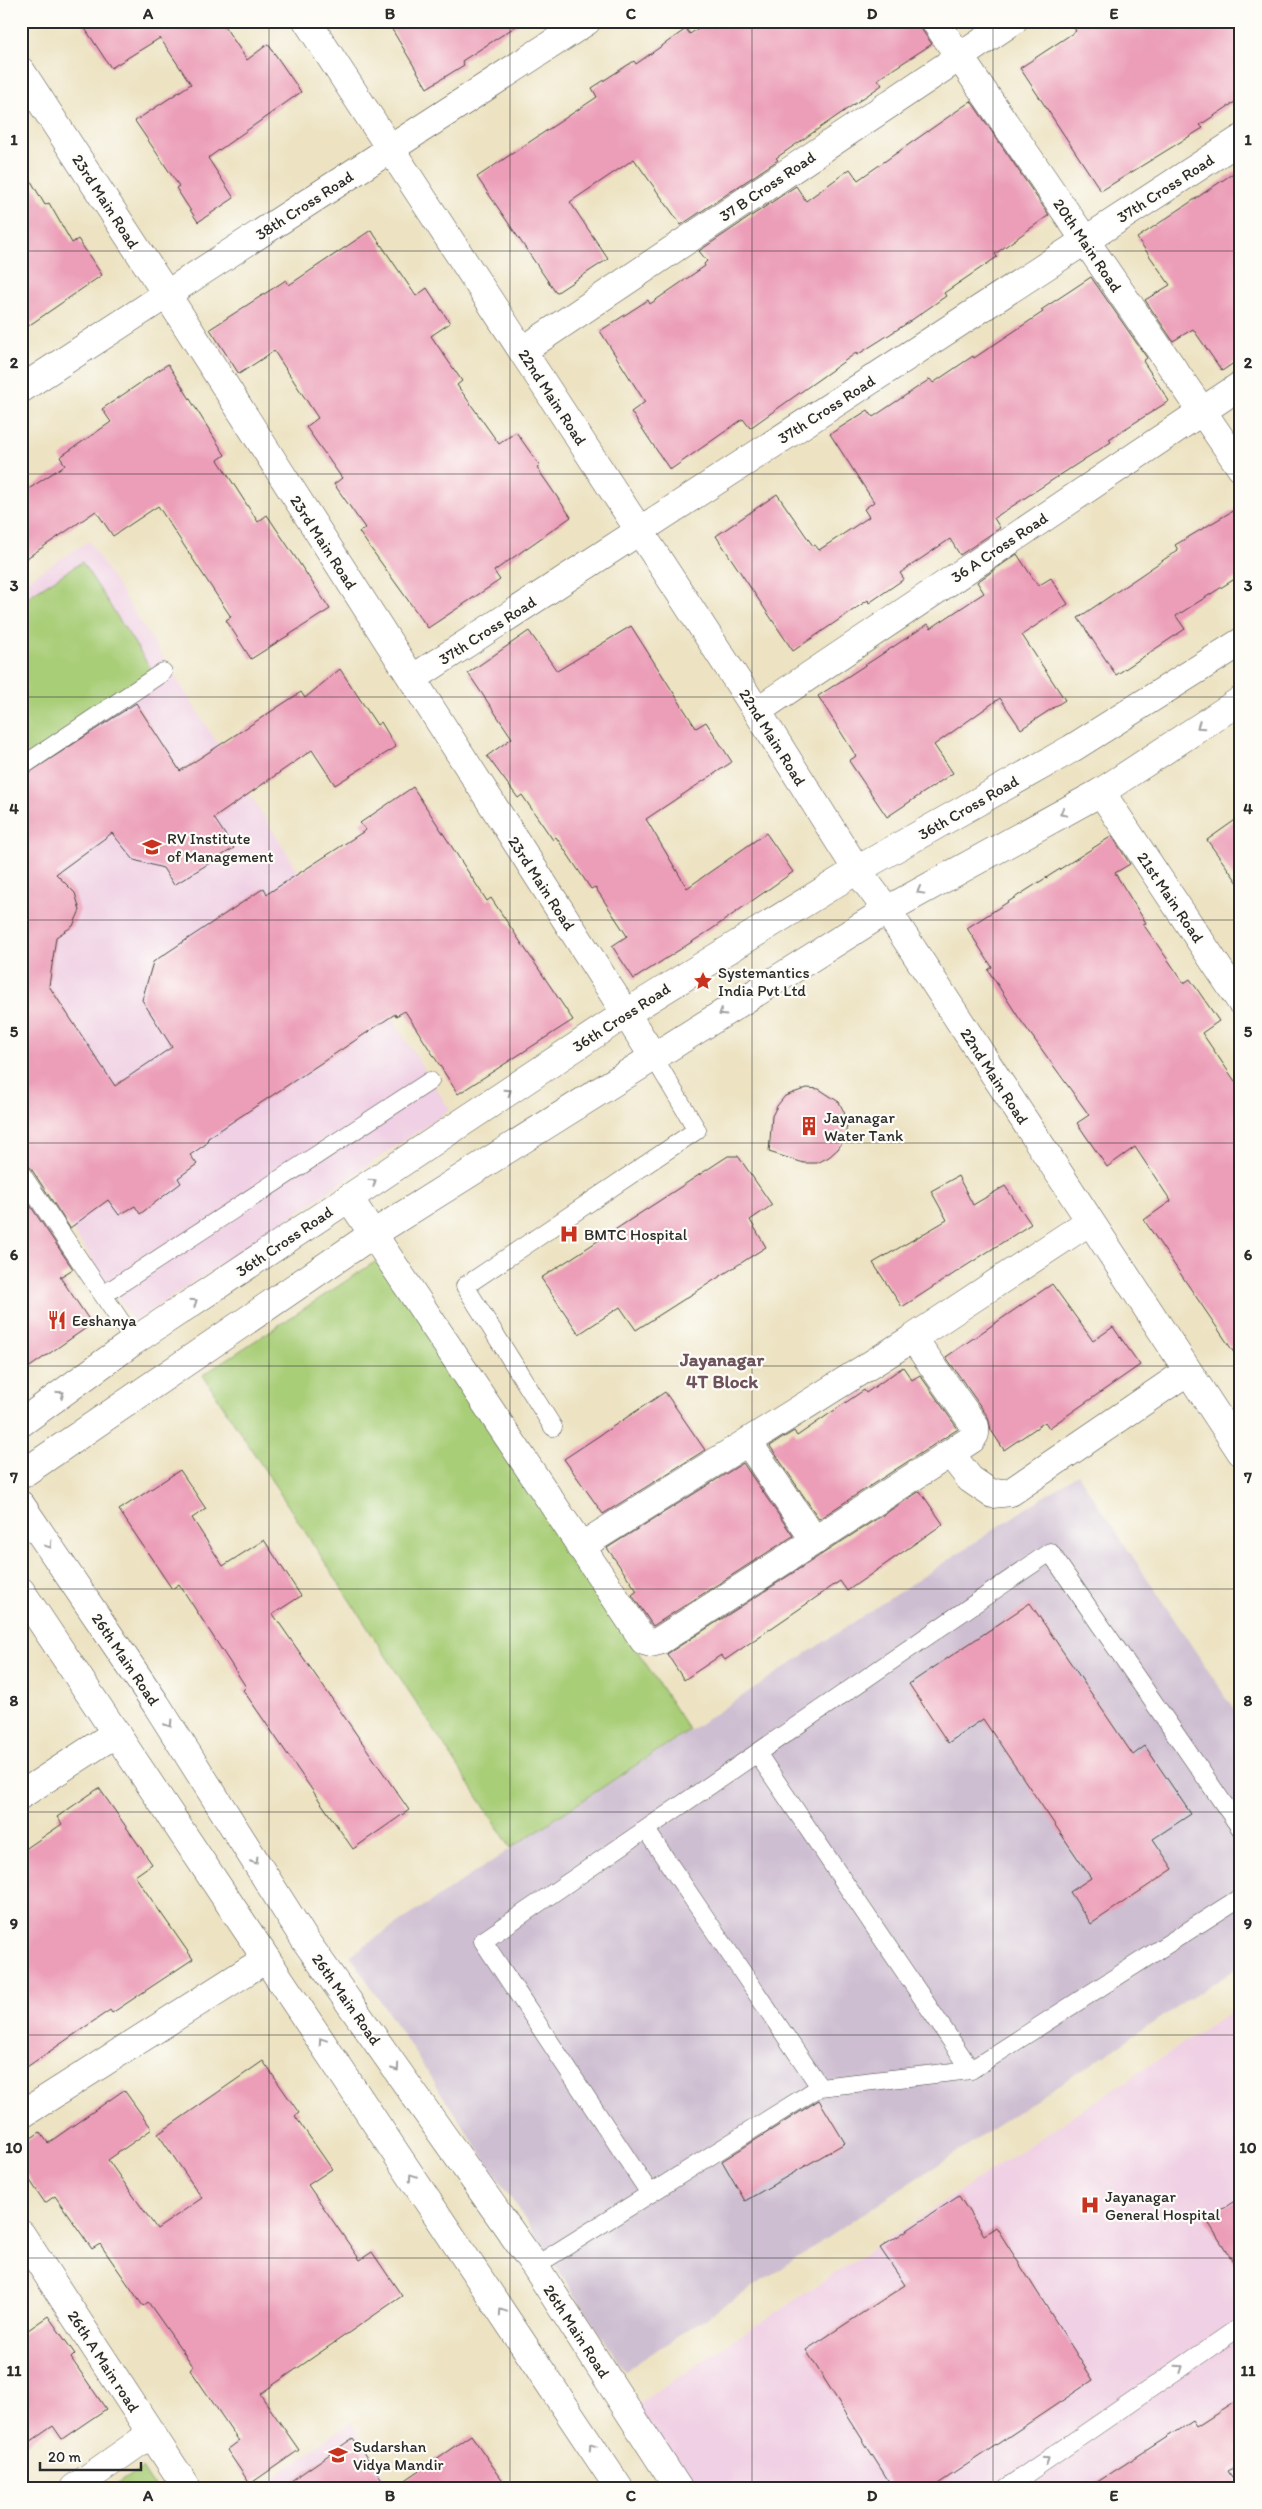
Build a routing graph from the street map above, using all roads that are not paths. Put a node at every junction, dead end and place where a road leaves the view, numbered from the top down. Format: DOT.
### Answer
graph roads {
  1 [pos="307,21"];
  2 [pos="587,21"];
  3 [pos="935,21"];
  4 [pos="1013,21"];
  5 [pos="959,57"];
  6 [pos="21,71"];
  7 [pos="1241,139"];
  8 [pos="390,149"];
  9 [pos="1084,240"];
  10 [pos="167,295"];
  11 [pos="522,351"];
  12 [pos="1241,385"];
  13 [pos="21,389"];
  14 [pos="1200,411"];
  15 [pos="1241,468"];
  16 [pos="640,531"];
  17 [pos="1241,642"];
  18 [pos="163,672"];
  19 [pos="412,679"];
  20 [pos="1241,700"];
  21 [pos="757,710"];
  22 [pos="21,767"];
  23 [pos="1101,792"];
  24 [pos="857,870"];
  25 [pos="887,910"];
  26 [pos="1241,1002"];
  27 [pos="625,1014"];
  28 [pos="653,1056"];
  29 [pos="430,1081"];
  30 [pos="21,1173"];
  31 [pos="349,1198"];
  32 [pos="1090,1221"];
  33 [pos="373,1234"];
  34 [pos="103,1294"];
  35 [pos="913,1338"];
  36 [pos="134,1342"];
  37 [pos="1188,1371"];
  38 [pos="21,1423"];
  39 [pos="553,1427"];
  40 [pos="748,1442"];
  41 [pos="1241,1452"];
  42 [pos="950,1453"];
  43 [pos="21,1475"];
  44 [pos="21,1505"];
  45 [pos="815,1541"];
  46 [pos="580,1547"];
  47 [pos="21,1591"];
  48 [pos="116,1733"];
  49 [pos="757,1753"];
  50 [pos="21,1795"];
  51 [pos="646,1830"];
  52 [pos="1241,1830"];
  53 [pos="1241,1896"];
  54 [pos="266,1959"];
  55 [pos="971,2070"];
  56 [pos="820,2087"];
  57 [pos="21,2115"];
  58 [pos="649,2192"];
  59 [pos="21,2234"];
  60 [pos="535,2266"];
  61 [pos="1241,2326"];
  62 [pos="151,2434"];
  63 [pos="74,2488"];
  64 [pos="187,2488"];
  65 [pos="619,2488"];
  66 [pos="678,2488"];
  67 [pos="1006,2488"];
  1 -- 8 [label="street, 22nd Main Road"];
  2 -- 8 [label="street, 38th Cross Road"];
  3 -- 5 [label="street, 20th Main Road"];
  4 -- 5 [label="street, 37 B Cross Road"];
  5 -- 9 [label="street, 20th Main Road"];
  5 -- 11 [label="street, 37 B Cross Road"];
  6 -- 10 [label="street, 23rd Main Road"];
  7 -- 9 [label="street, 37th Cross Road"];
  8 -- 10 [label="street, 38th Cross Road"];
  8 -- 11 [label="street, 22nd Main Road"];
  9 -- 14 [label="street, 20th Main Road"];
  9 -- 16 [label="street, 37th Cross Road"];
  10 -- 13 [label="street, 38th Cross Road"];
  10 -- 19 [label="street, 23rd Main Road"];
  11 -- 16 [label="street, 22nd Main Road"];
  12 -- 14 [label="street, 36 A Cross Road"];
  14 -- 15 [label="street, 20th Main Road"];
  14 -- 21 [label="street, 36 A Cross Road"];
  16 -- 19 [label="street, 37th Cross Road"];
  16 -- 21 [label="street, 22nd Main Road"];
  17 -- 24 [label="street, 36th Cross Road"];
  18 -- 22 [label="lane"];
  19 -- 27 [label="street, 23rd Main Road"];
  20 -- 23 [label="street, one-way"];
  21 -- 24 [label="street, 22nd Main Road"];
  23 -- 25 [label="street, one-way"];
  23 -- 26 [label="street, 21st Main Road"];
  24 -- 25 [label="street, 22nd Main Road"];
  24 -- 27 [label="street, 36th Cross Road"];
  25 -- 28 [label="street, one-way"];
  25 -- 32 [label="street, 22nd Main Road"];
  27 -- 28 [label="street, 23rd Main Road"];
  31 -- 27 [label="street, 36th Cross Road, one-way"];
  28 -- 33 [label="street"];
  28 -- 39 [label="lane"];
  29 -- 34 [label="lane"];
  30 -- 34 [label="lane"];
  31 -- 33 [label="street"];
  36 -- 31 [label="street, 36th Cross Road, one-way"];
  32 -- 35 [label="street"];
  32 -- 37 [label="street, 22nd Main Road"];
  33 -- 43 [label="street"];
  33 -- 46 [label="street"];
  34 -- 36 [label="lane"];
  35 -- 40 [label="street"];
  35 -- 42 [label="street"];
  38 -- 36 [label="street, 36th Cross Road, one-way"];
  37 -- 41 [label="street, 22nd Main Road"];
  37 -- 42 [label="street"];
  40 -- 45 [label="street"];
  40 -- 46 [label="street"];
  42 -- 45 [label="street"];
  44 -- 60 [label="street, 26th Main Road, one-way"];
  45 -- 46 [label="street"];
  47 -- 48 [label="street"];
  48 -- 50 [label="street"];
  48 -- 54 [label="street"];
  49 -- 51 [label="lane"];
  49 -- 52 [label="lane"];
  49 -- 55 [label="lane"];
  51 -- 56 [label="lane"];
  51 -- 58 [label="lane"];
  53 -- 55 [label="lane"];
  54 -- 57 [label="street"];
  65 -- 54 [label="street, one-way"];
  55 -- 56 [label="lane"];
  56 -- 58 [label="lane"];
  58 -- 60 [label="lane"];
  59 -- 62 [label="street, 26th A Main road"];
  60 -- 66 [label="street, 26th Main Road"];
  67 -- 61 [label="lane, one-way"];
  62 -- 63 [label="street"];
  62 -- 64 [label="street, 26th A Main road"];
}
